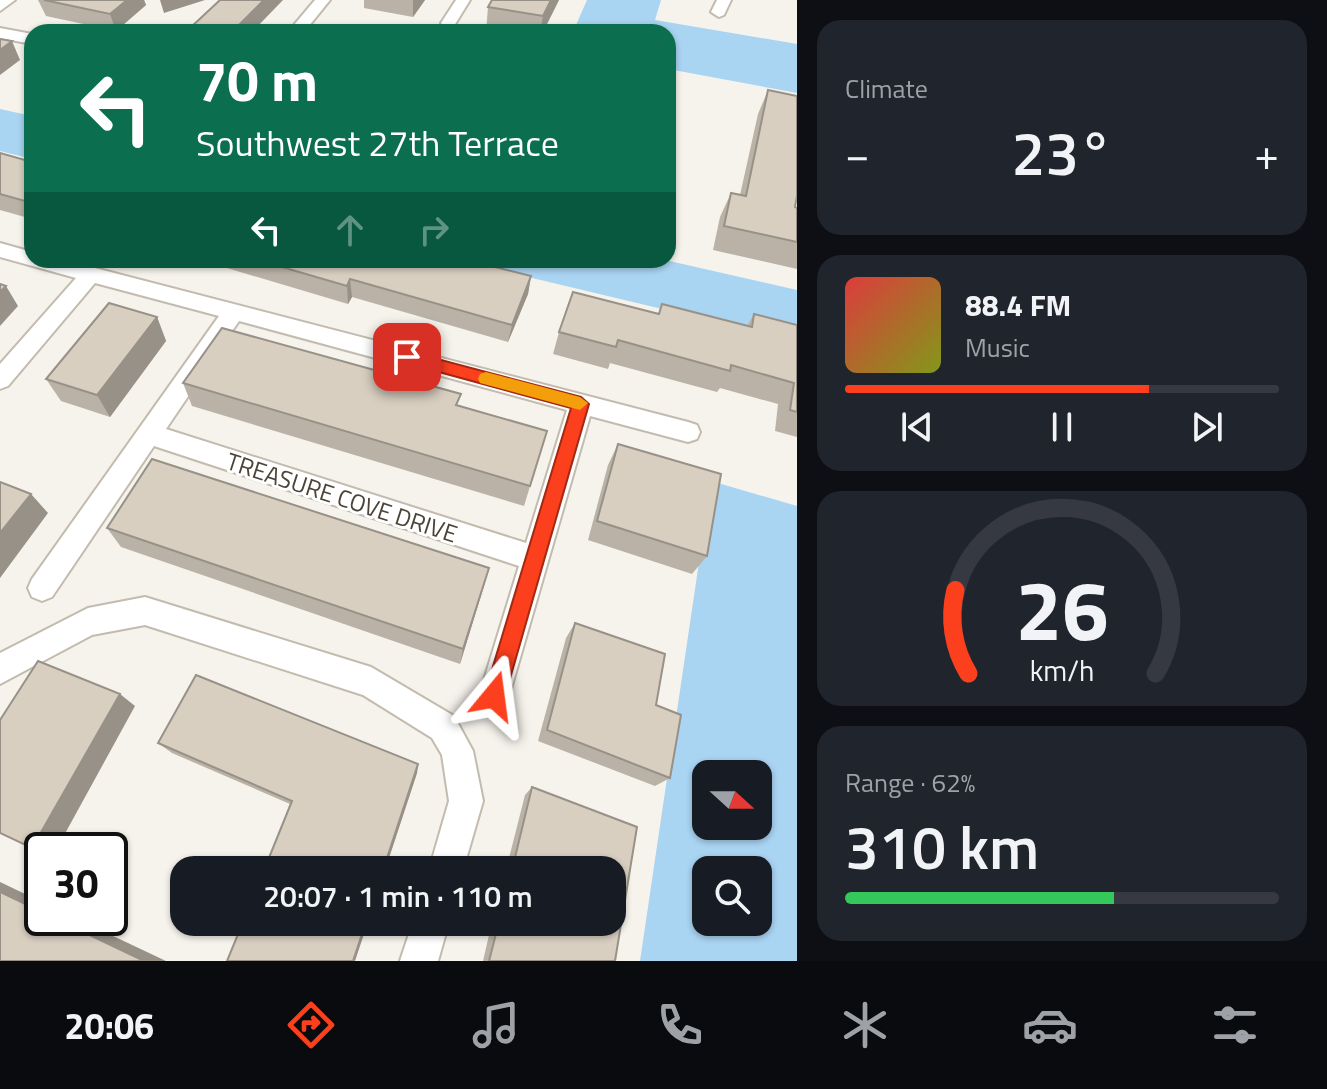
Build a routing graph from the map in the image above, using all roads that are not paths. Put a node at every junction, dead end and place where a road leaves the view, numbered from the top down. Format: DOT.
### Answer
graph roads {
  1 [pos="8,0"];
  2 [pos="323,0"];
  3 [pos="463,0"];
  4 [pos="0,6"];
  5 [pos="449,23"];
  6 [pos="303,24"];
  7 [pos="0,33"];
  8 [pos="24,38"];
  9 [pos="0,250"];
  10 [pos="24,256"];
  11 [pos="66,268"];
  12 [pos="90,275"];
  13 [pos="234,311"];
  14 [pos="0,380"];
  15 [pos="581,404"];
  16 [pos="688,432"];
  17 [pos="149,434"];
  18 [pos="535,559"];
  19 [pos="42,588"];
  20 [pos="0,669"];
  21 [pos="494,696"];
  22 [pos="450,856"];
  23 [pos="427,936"];
  24 [pos="419,961"];
  1 -- 4 [label="street"];
  2 -- 6 [label="street"];
  3 -- 5 [label="street"];
  7 -- 8 [label="street"];
  9 -- 10 [label="street"];
  11 -- 12 [label="street"];
  12 -- 13 [label="street"];
  12 -- 14 [label="street"];
  13 -- 15 [label="street"];
  13 -- 17 [label="street"];
  15 -- 16 [label="street"];
  15 -- 18 [label="street"];
  17 -- 18 [label="street, TREASURE COVE DRIVE"];
  17 -- 19 [label="street"];
  18 -- 21 [label="street"];
  20 -- 22 [label="street"];
  23 -- 24 [label="street"];
}
